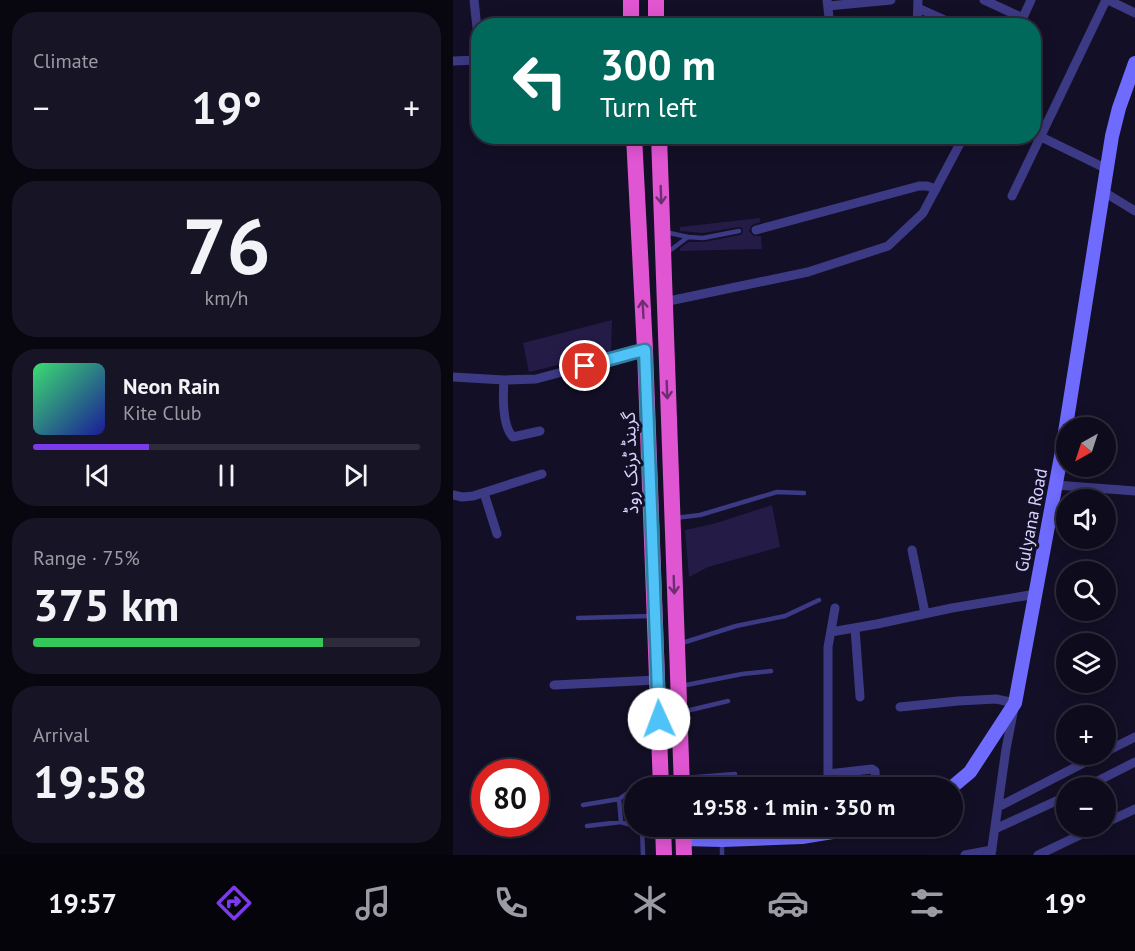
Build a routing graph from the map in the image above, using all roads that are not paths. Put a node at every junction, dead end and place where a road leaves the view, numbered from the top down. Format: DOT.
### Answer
graph roads {
  1 [pos="474,0"];
  2 [pos="631,0"];
  3 [pos="656,0"];
  4 [pos="891,0"];
  5 [pos="984,0"];
  6 [pos="1031,0"];
  7 [pos="1107,0"];
  8 [pos="828,3"];
  9 [pos="918,4"];
  10 [pos="1135,13"];
  11 [pos="476,18"];
  12 [pos="631,18"];
  13 [pos="656,18"];
  14 [pos="829,18"];
  15 [pos="943,18"];
  16 [pos="1014,18"];
  17 [pos="1023,18"];
  18 [pos="471,60"];
  19 [pos="453,61"];
  20 [pos="1135,63"];
  21 [pos="1041,127"];
  22 [pos="1041,137"];
  23 [pos="634,144"];
  24 [pos="659,144"];
  25 [pos="960,144"];
  26 [pos="1033,144"];
  27 [pos="1107,169"];
  28 [pos="936,189"];
  29 [pos="1104,192"];
  30 [pos="1012,196"];
  31 [pos="1135,211"];
  32 [pos="756,230"];
  33 [pos="739,231"];
  34 [pos="662,232"];
  35 [pos="688,237"];
  36 [pos="663,256"];
  37 [pos="664,302"];
  38 [pos="666,349"];
  39 [pos="645,350"];
  40 [pos="453,378"];
  41 [pos="504,380"];
  42 [pos="540,431"];
  43 [pos="542,474"];
  44 [pos="1056,484"];
  45 [pos="1135,491"];
  46 [pos="484,493"];
  47 [pos="804,494"];
  48 [pos="453,495"];
  49 [pos="672,518"];
  50 [pos="497,534"];
  51 [pos="912,550"];
  52 [pos="1036,594"];
  53 [pos="819,600"];
  54 [pos="835,608"];
  55 [pos="925,614"];
  56 [pos="655,616"];
  57 [pos="577,618"];
  58 [pos="855,628"];
  59 [pos="831,632"];
  60 [pos="677,644"];
  61 [pos="771,670"];
  62 [pos="657,680"];
  63 [pos="554,685"];
  64 [pos="678,687"];
  65 [pos="860,697"];
  66 [pos="728,701"];
  67 [pos="1015,703"];
  68 [pos="900,707"];
  69 [pos="679,713"];
  70 [pos="1135,737"];
  71 [pos="1116,746"];
  72 [pos="1135,762"];
  73 [pos="1080,765"];
  74 [pos="735,774"];
  75 [pos="828,774"];
  76 [pos="661,777"];
  77 [pos="682,777"];
  78 [pos="717,777"];
  79 [pos="875,777"];
  80 [pos="1106,777"];
  81 [pos="963,778"];
  82 [pos="624,796"];
  83 [pos="619,799"];
  84 [pos="1056,801"];
  85 [pos="583,805"];
  86 [pos="998,807"];
  87 [pos="1135,809"];
  88 [pos="1116,818"];
  89 [pos="621,822"];
  90 [pos="624,823"];
  91 [pos="587,826"];
  92 [pos="995,829"];
  93 [pos="639,837"];
  94 [pos="663,837"];
  95 [pos="802,837"];
  96 [pos="1076,837"];
  97 [pos="684,840"];
  98 [pos="722,840"];
  99 [pos="992,852"];
  100 [pos="643,855"];
  101 [pos="722,855"];
  102 [pos="965,855"];
  103 [pos="1038,855"];
  1 -- 11 [label="street"];
  2 -- 12 [label="highway"];
  3 -- 13 [label="highway"];
  4 -- 8 [label="street"];
  5 -- 16 [label="street"];
  6 -- 17 [label="street"];
  7 -- 10 [label="street"];
  7 -- 21 [label="street"];
  8 -- 14 [label="street"];
  9 -- 15 [label="street"];
  18 -- 19 [label="street"];
  20 -- 27 [label="main road, Gulyana Road"];
  22 -- 27 [label="street"];
  39 -- 23 [label="highway, گرینڈ ٹرنک روڈ, one-way"];
  24 -- 34 [label="highway, one-way"];
  25 -- 28 [label="street"];
  26 -- 30 [label="street"];
  27 -- 29 [label="main road, Gulyana Road"];
  28 -- 32 [label="street"];
  28 -- 37 [label="street"];
  29 -- 31 [label="street"];
  29 -- 44 [label="main road, Gulyana Road"];
  33 -- 35 [label="lane"];
  34 -- 35 [label="lane"];
  34 -- 36 [label="highway"];
  35 -- 36 [label="lane"];
  36 -- 37 [label="highway"];
  37 -- 38 [label="highway"];
  38 -- 39 [label="highway"];
  38 -- 49 [label="highway, one-way"];
  39 -- 41 [label="street"];
  39 -- 56 [label="highway, گرینڈ ٹرنک روڈ"];
  40 -- 41 [label="street"];
  41 -- 42 [label="street"];
  43 -- 46 [label="street"];
  44 -- 45 [label="street"];
  44 -- 52 [label="main road, Gulyana Road"];
  46 -- 48 [label="street"];
  46 -- 50 [label="street"];
  47 -- 49 [label="lane"];
  49 -- 60 [label="highway, one-way"];
  51 -- 55 [label="street"];
  52 -- 55 [label="street"];
  52 -- 67 [label="main road, Gulyana Road"];
  53 -- 60 [label="lane"];
  54 -- 59 [label="street"];
  55 -- 58 [label="street"];
  56 -- 57 [label="lane"];
  56 -- 62 [label="highway, گرینڈ ٹرنک روڈ"];
  58 -- 59 [label="street"];
  58 -- 65 [label="street"];
  59 -- 75 [label="street"];
  60 -- 64 [label="highway"];
  61 -- 64 [label="lane"];
  62 -- 63 [label="street"];
  62 -- 76 [label="highway, گرینڈ ٹرنک روڈ"];
  64 -- 69 [label="highway"];
  66 -- 69 [label="lane"];
  67 -- 68 [label="street"];
  67 -- 81 [label="main road, Gulyana Road"];
  67 -- 86 [label="street"];
  69 -- 77 [label="highway"];
  70 -- 71 [label="street"];
  72 -- 80 [label="street"];
  73 -- 86 [label="street"];
  74 -- 78 [label="lane"];
  75 -- 79 [label="street"];
  82 -- 83 [label="lane"];
  83 -- 85 [label="lane"];
  83 -- 89 [label="lane"];
  84 -- 92 [label="street"];
  86 -- 92 [label="street"];
  87 -- 88 [label="street"];
  89 -- 90 [label="lane"];
  89 -- 91 [label="lane"];
  92 -- 99 [label="street"];
  93 -- 100 [label="lane"];
  94 -- 97 [label="highway"];
  95 -- 98 [label="main road"];
  96 -- 103 [label="street"];
  97 -- 98 [label="main road"];
  98 -- 101 [label="lane"];
  99 -- 102 [label="street"];
}
